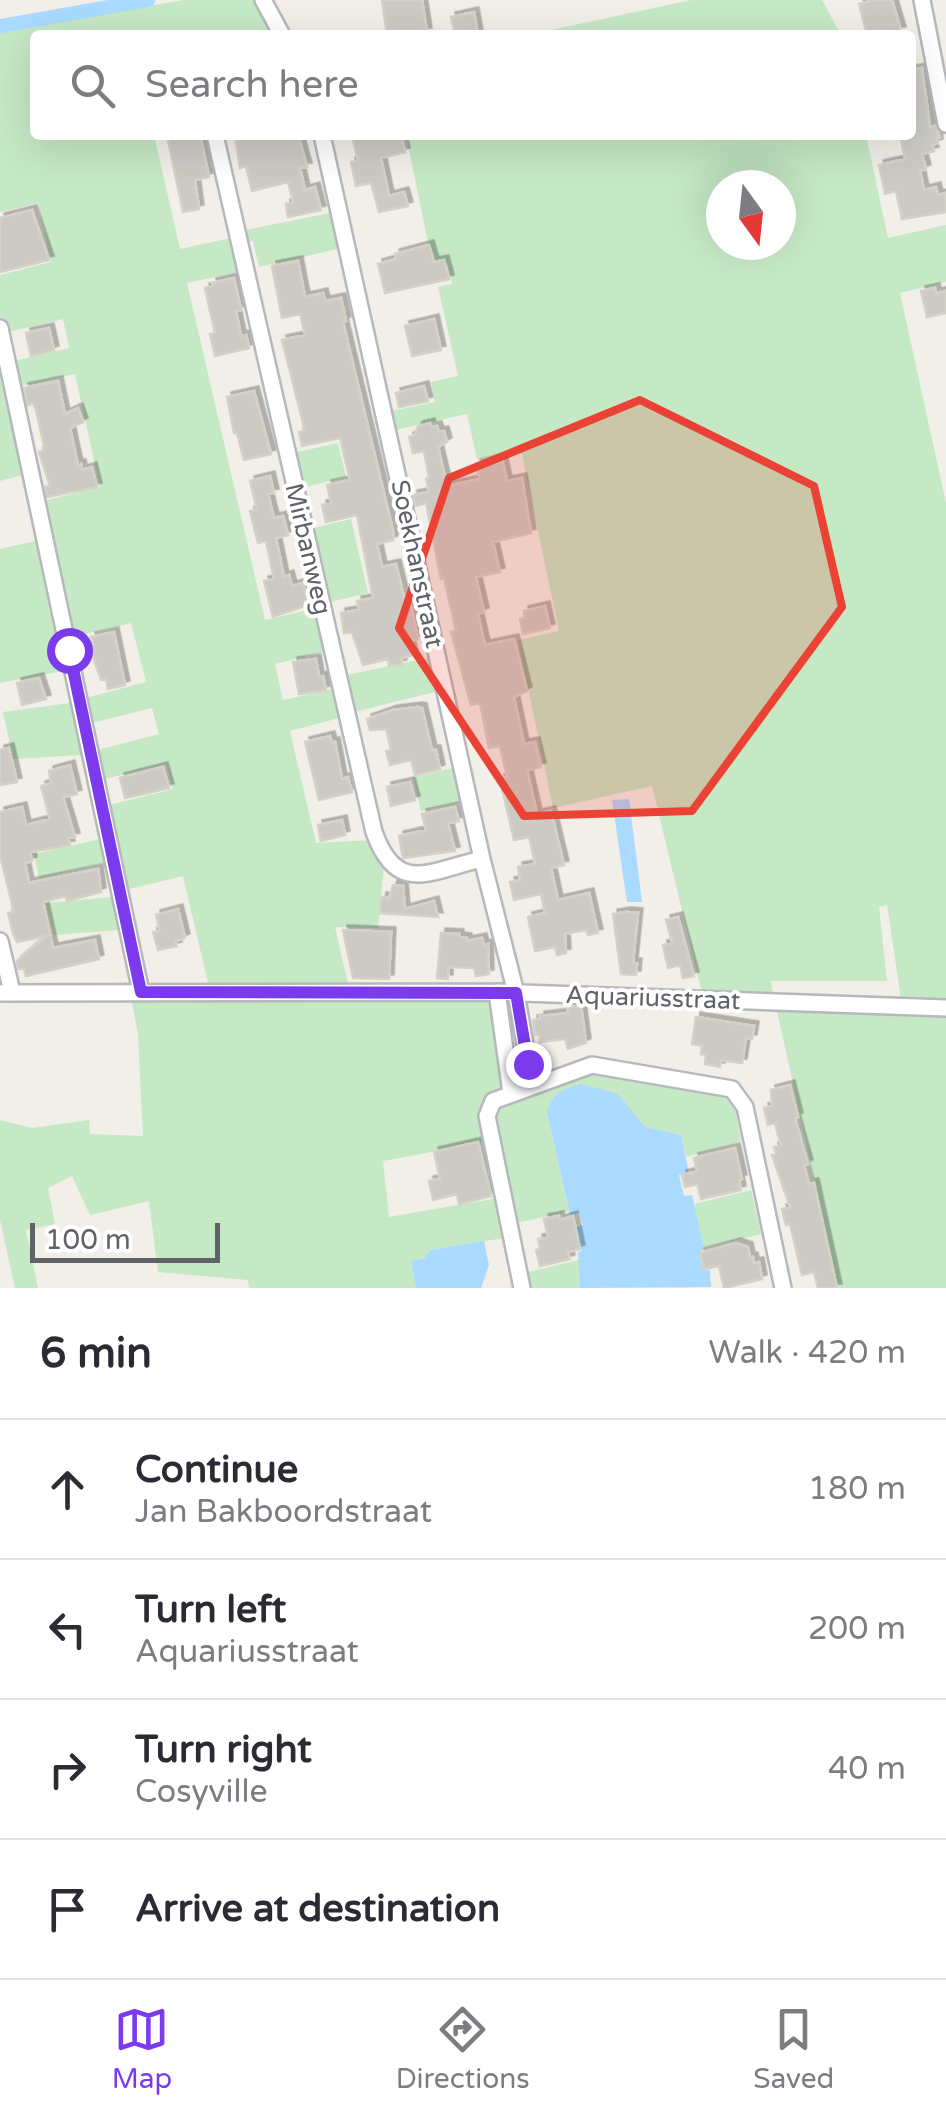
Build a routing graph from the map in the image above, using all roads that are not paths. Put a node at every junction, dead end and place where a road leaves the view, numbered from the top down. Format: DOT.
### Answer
graph roads {
  1 [pos="263,0"];
  2 [pos="922,0"];
  3 [pos="279,30"];
  4 [pos="946,124"];
  5 [pos="217,140"];
  6 [pos="323,140"];
  7 [pos="0,328"];
  8 [pos="482,859"];
  9 [pos="0,941"];
  10 [pos="6,992"];
  11 [pos="141,992"];
  12 [pos="497,992"];
  13 [pos="516,993"];
  14 [pos="946,1008"];
  15 [pos="518,1011"];
  16 [pos="499,1012"];
  17 [pos="532,1084"];
  18 [pos="511,1093"];
  19 [pos="522,1288"];
  20 [pos="784,1288"];
  1 -- 3 [label="street"];
  2 -- 4 [label="street"];
  5 -- 8 [label="street, Mirbanweg"];
  6 -- 8 [label="street, Soekhanstraat"];
  7 -- 11 [label="street"];
  8 -- 13 [label="street, Soekhanstraat"];
  9 -- 10 [label="street"];
  10 -- 11 [label="street, Aquariusstraat"];
  11 -- 12 [label="street, Aquariusstraat"];
  12 -- 13 [label="street, Aquariusstraat"];
  12 -- 16 [label="street"];
  13 -- 14 [label="street, Aquariusstraat"];
  13 -- 15 [label="street, Soekhanstraat"];
  15 -- 16 [label="street"];
  15 -- 17 [label="street, Soekhanstraat"];
  16 -- 18 [label="street"];
  17 -- 18 [label="street"];
  17 -- 20 [label="street"];
  18 -- 19 [label="street"];
}
